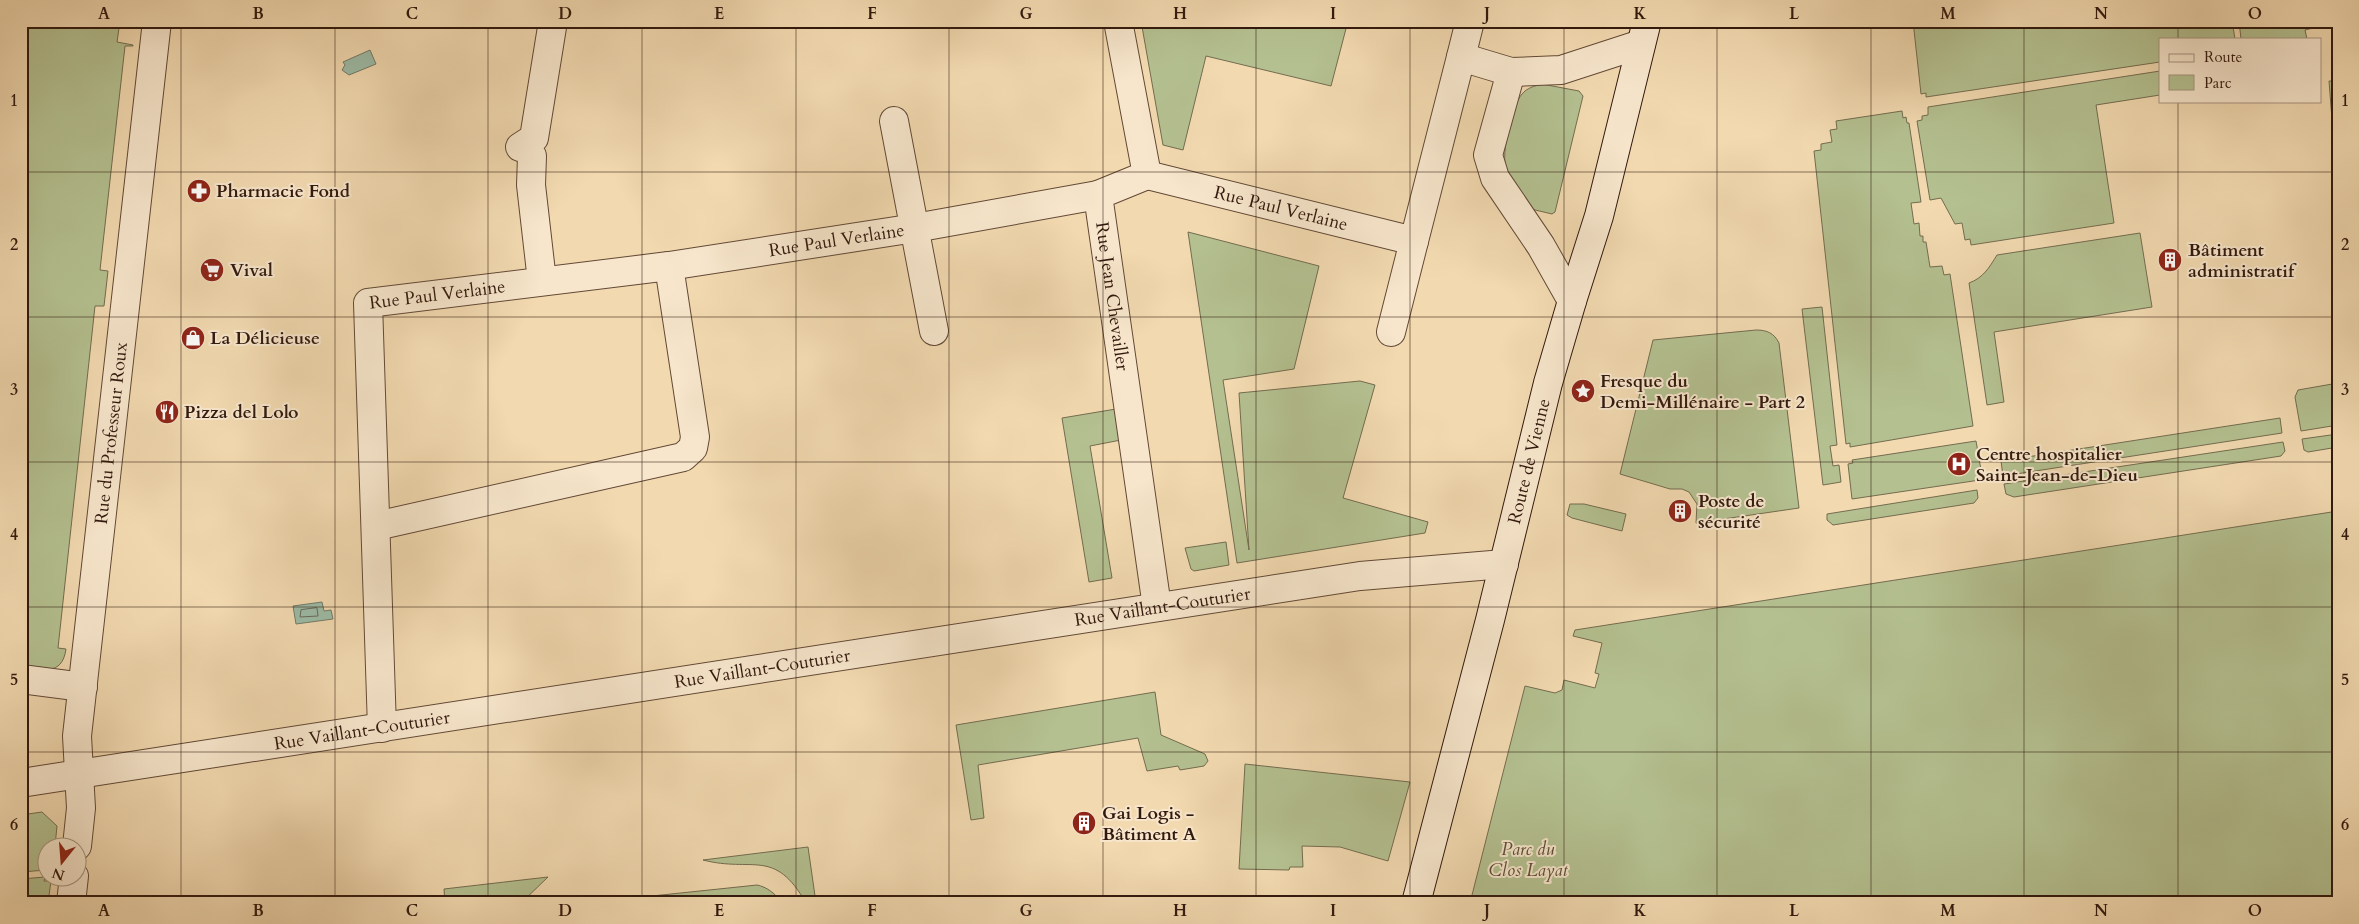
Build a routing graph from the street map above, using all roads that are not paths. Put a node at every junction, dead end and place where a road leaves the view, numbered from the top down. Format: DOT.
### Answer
graph roads {
  1 [pos="157,21"];
  2 [pos="553,21"];
  3 [pos="1118,21"];
  4 [pos="1470,21"];
  5 [pos="1644,33"];
  6 [pos="1461,57"];
  7 [pos="1511,72"];
  8 [pos="894,121"];
  9 [pos="1147,175"];
  10 [pos="1098,195"];
  11 [pos="915,228"];
  12 [pos="1414,240"];
  13 [pos="669,266"];
  14 [pos="542,282"];
  15 [pos="1572,301"];
  16 [pos="934,330"];
  17 [pos="1391,332"];
  18 [pos="376,526"];
  19 [pos="1504,564"];
  20 [pos="1157,607"];
  21 [pos="21,679"];
  22 [pos="82,687"];
  23 [pos="382,728"];
  24 [pos="79,774"];
  25 [pos="21,783"];
  26 [pos="78,836"];
  27 [pos="73,886"];
  28 [pos="71,903"];
  29 [pos="1416,903"];
  1 -- 22 [label="street, Rue du Professeur Roux"];
  2 -- 14 [label="street"];
  3 -- 9 [label="street"];
  4 -- 6 [label="street"];
  5 -- 7 [label="street"];
  5 -- 15 [label="street, Route de Vienne"];
  6 -- 7 [label="street"];
  6 -- 12 [label="street"];
  7 -- 15 [label="street"];
  8 -- 11 [label="street, Rue Paul Verlaine"];
  9 -- 10 [label="street"];
  9 -- 12 [label="street, Rue Paul Verlaine"];
  10 -- 11 [label="street, Rue Paul Verlaine"];
  10 -- 20 [label="street, Rue Jean Chevailler"];
  11 -- 13 [label="street, Rue Paul Verlaine"];
  11 -- 16 [label="street, Rue Paul Verlaine"];
  12 -- 17 [label="street"];
  13 -- 14 [label="street, Rue Paul Verlaine"];
  13 -- 18 [label="street"];
  14 -- 18 [label="street, Rue Paul Verlaine"];
  15 -- 19 [label="street, Route de Vienne"];
  18 -- 23 [label="street, Rue Paul Verlaine"];
  19 -- 20 [label="street, Rue Vaillant-Couturier"];
  19 -- 29 [label="street, Route de Vienne"];
  20 -- 23 [label="street, Rue Vaillant-Couturier"];
  21 -- 22 [label="street"];
  22 -- 24 [label="street, Rue du Professeur Roux"];
  23 -- 24 [label="street, Rue Vaillant-Couturier"];
  24 -- 25 [label="street, Rue Vaillant-Couturier"];
  24 -- 26 [label="street, Rue du Professeur Roux"];
  27 -- 28 [label="street"];
}
